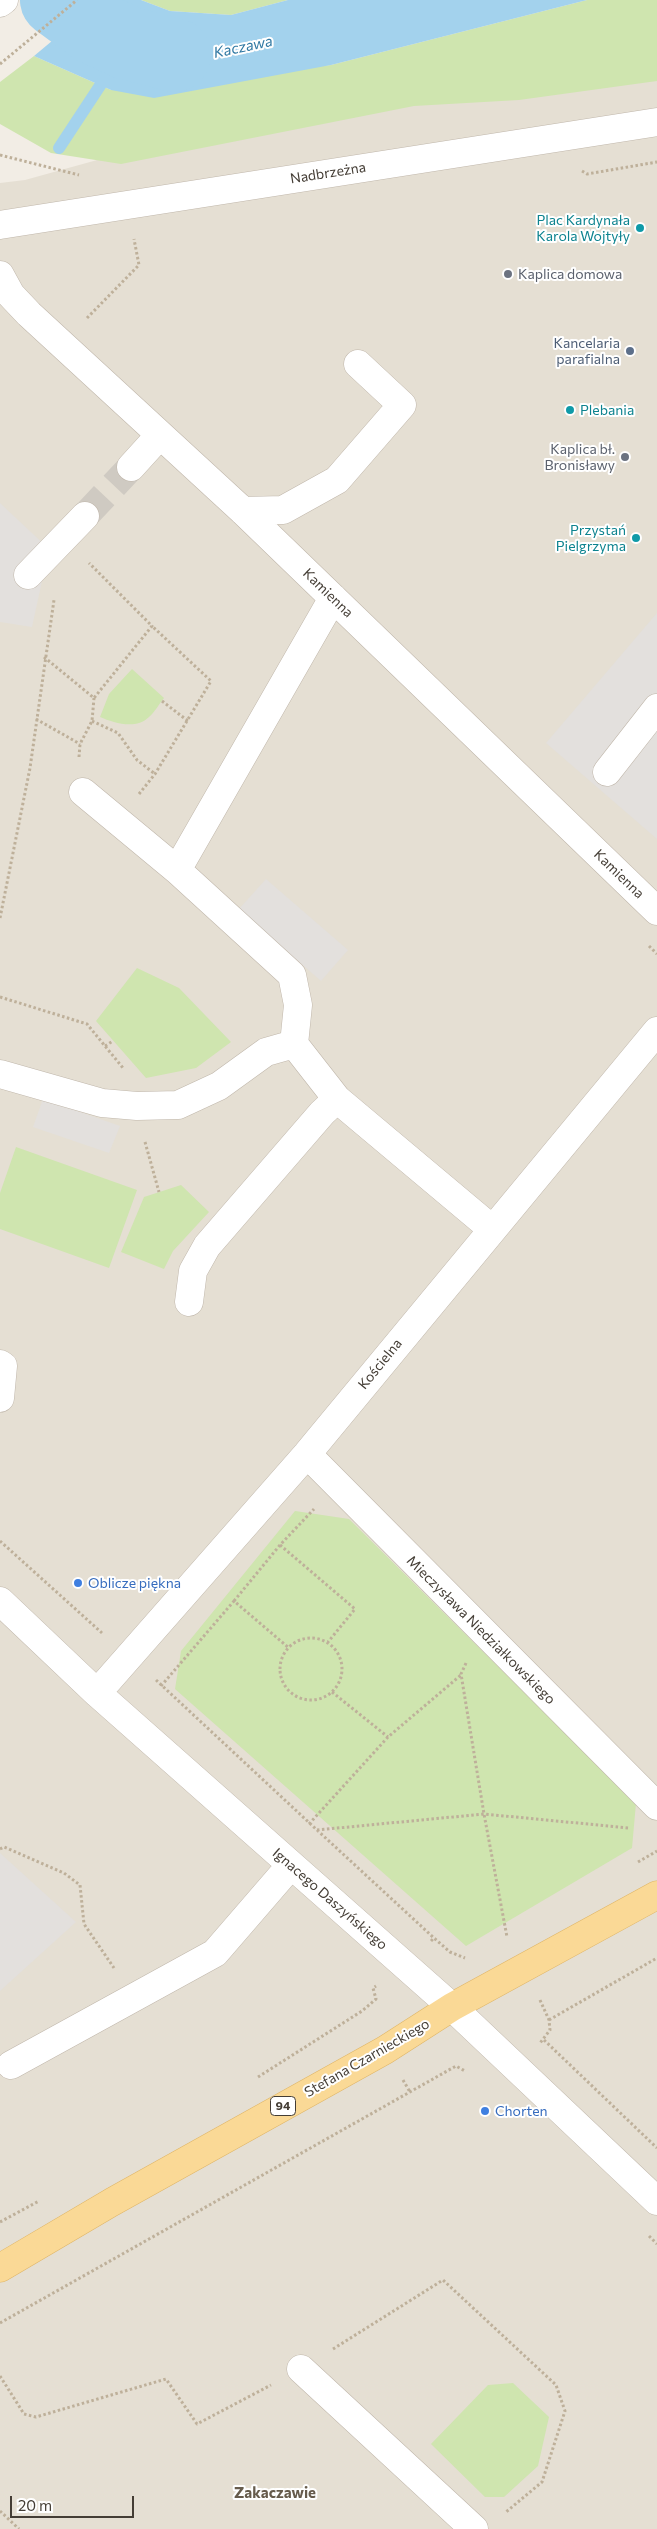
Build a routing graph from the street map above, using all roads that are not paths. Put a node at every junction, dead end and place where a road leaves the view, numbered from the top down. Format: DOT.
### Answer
graph roads {
  1 [pos="4,0"];
  2 [pos="0,3"];
  3 [pos="657,122"];
  4 [pos="0,225"];
  5 [pos="0,275"];
  6 [pos="358,364"];
  7 [pos="160,435"];
  8 [pos="131,468"];
  9 [pos="243,511"];
  10 [pos="85,516"];
  11 [pos="28,575"];
  12 [pos="332,598"];
  13 [pos="657,708"];
  14 [pos="608,772"];
  15 [pos="83,792"];
  16 [pos="177,870"];
  17 [pos="657,911"];
  18 [pos="657,1031"];
  19 [pos="294,1044"];
  20 [pos="0,1074"];
  21 [pos="337,1099"];
  22 [pos="492,1229"];
  23 [pos="189,1302"];
  24 [pos="0,1364"];
  25 [pos="0,1398"];
  26 [pos="307,1454"];
  27 [pos="0,1601"];
  28 [pos="97,1693"];
  29 [pos="657,1806"];
  30 [pos="291,1865"];
  31 [pos="657,1895"];
  32 [pos="452,2007"];
  33 [pos="11,2065"];
  34 [pos="657,2201"];
  35 [pos="0,2268"];
  36 [pos="301,2369"];
  37 [pos="474,2529"];
  1 -- 2 [label="street"];
  3 -- 4 [label="street, Nadbrzeżna"];
  5 -- 7 [label="street, Kamienna"];
  6 -- 9 [label="street"];
  7 -- 8 [label="street"];
  7 -- 9 [label="street, Kamienna"];
  9 -- 12 [label="street, Kamienna"];
  10 -- 11 [label="street"];
  12 -- 16 [label="street"];
  12 -- 17 [label="street, Kamienna"];
  13 -- 14 [label="street"];
  15 -- 16 [label="street"];
  16 -- 19 [label="street"];
  18 -- 22 [label="street, Kościelna"];
  19 -- 20 [label="street"];
  19 -- 21 [label="street"];
  21 -- 22 [label="street"];
  21 -- 23 [label="street"];
  22 -- 26 [label="street, Kościelna"];
  24 -- 25 [label="street"];
  26 -- 28 [label="street, Kościelna"];
  26 -- 29 [label="street, Mieczysława Niedziałkowskiego"];
  27 -- 28 [label="street, Ignacego Daszyńskiego"];
  28 -- 30 [label="street, Ignacego Daszyńskiego"];
  30 -- 32 [label="street, Ignacego Daszyńskiego"];
  30 -- 33 [label="street"];
  31 -- 32 [label="main road, Stefana Czarnieckiego / 94"];
  32 -- 34 [label="street, Ignacego Daszyńskiego"];
  32 -- 35 [label="main road, Stefana Czarnieckiego / 94"];
  36 -- 37 [label="street"];
}
